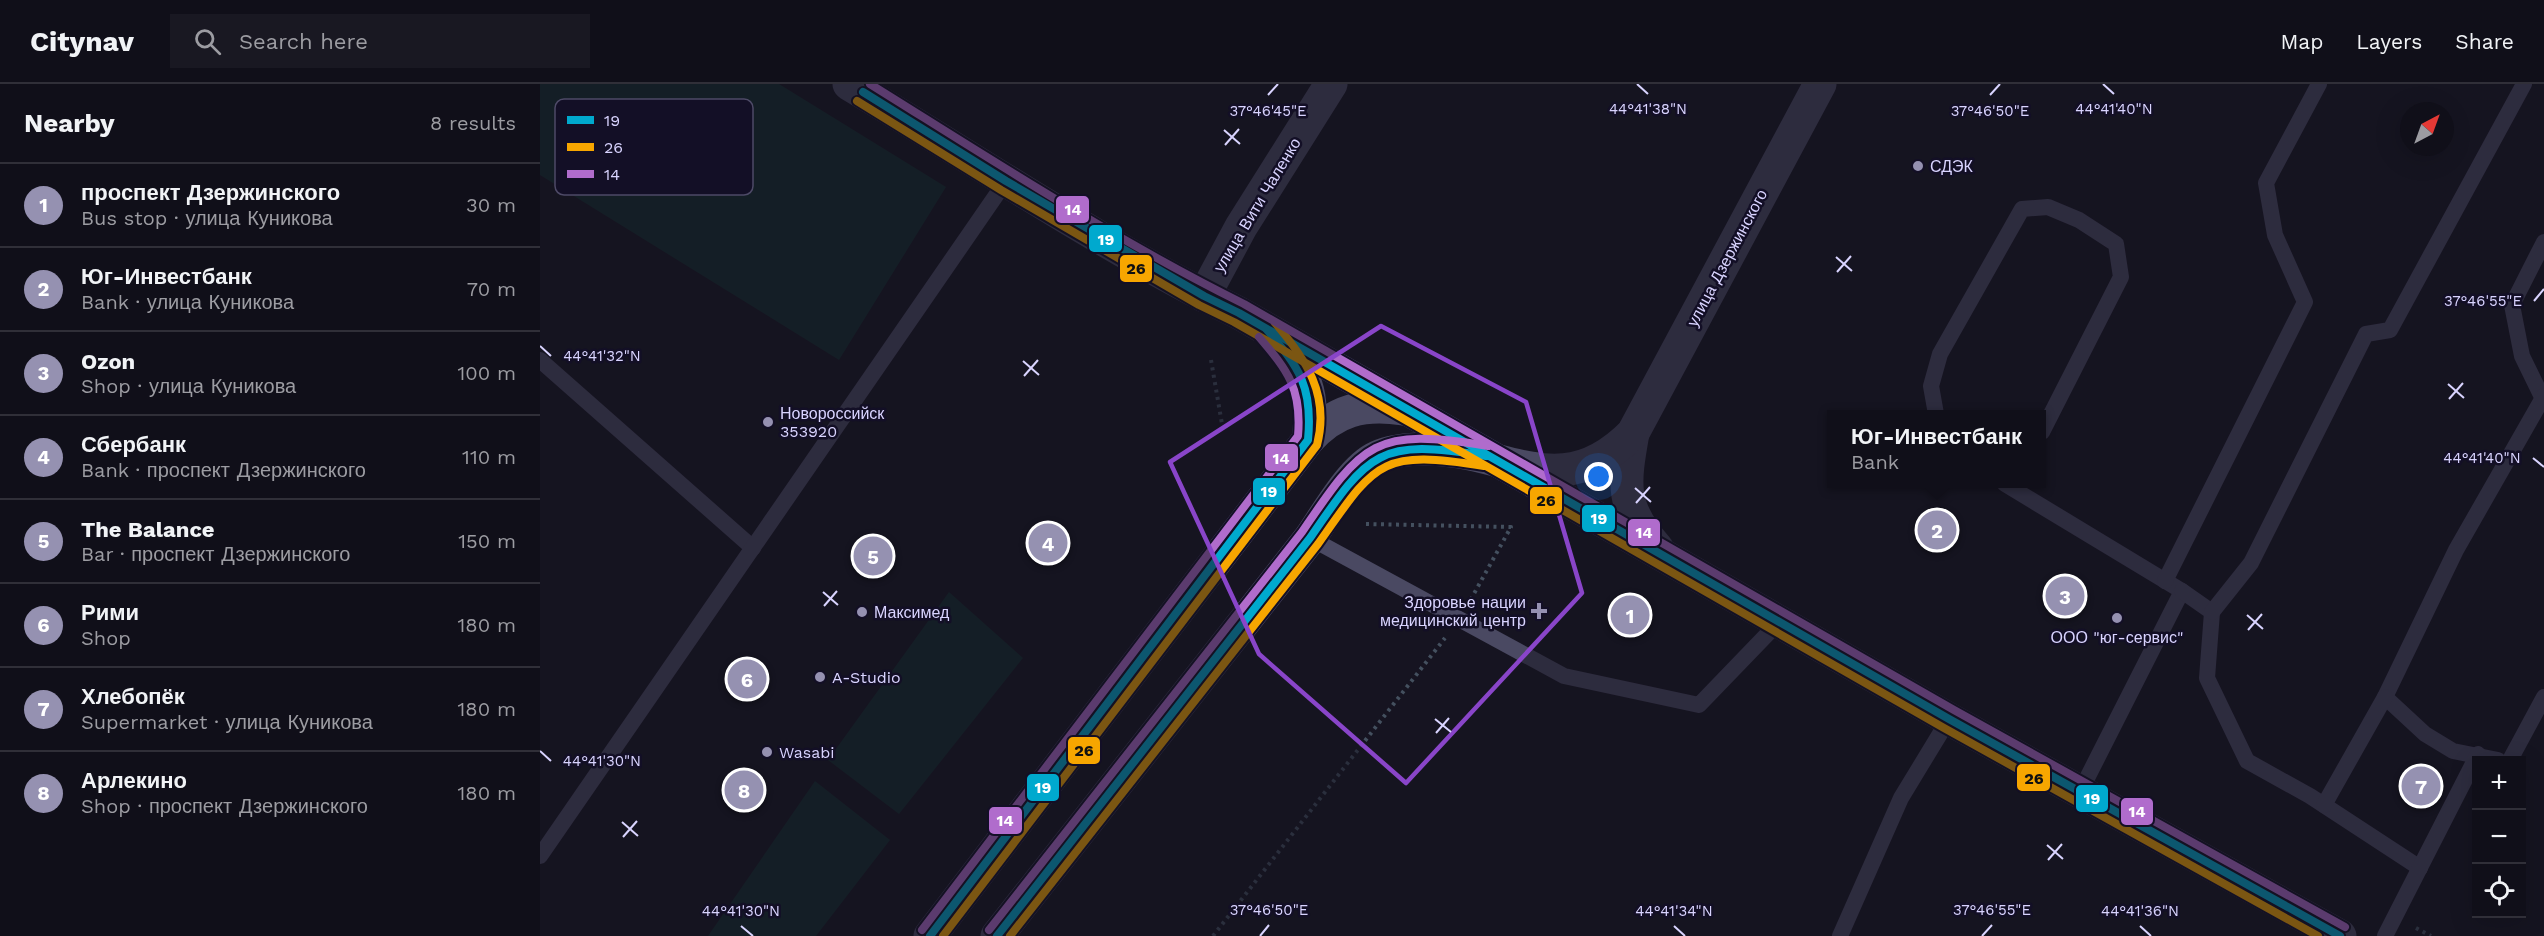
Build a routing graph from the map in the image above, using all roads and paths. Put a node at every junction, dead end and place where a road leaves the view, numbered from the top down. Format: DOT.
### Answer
graph roads {
  1 [pos="1331,84"];
  2 [pos="1820,84"];
  3 [pos="2319,84"];
  4 [pos="2524,84"];
  5 [pos="860,87"];
  6 [pos="1006,181"];
  7 [pos="2544,242"];
  8 [pos="1204,296"];
  9 [pos="1267,330"];
  10 [pos="540,360"];
  11 [pos="1211,360"];
  12 [pos="1345,374"];
  13 [pos="2543,396"];
  14 [pos="1365,407"];
  15 [pos="1407,410"];
  16 [pos="1935,410"];
  17 [pos="1222,424"];
  18 [pos="2046,424"];
  19 [pos="1633,433"];
  20 [pos="1308,440"];
  21 [pos="1491,457"];
  22 [pos="1356,474"];
  23 [pos="2014,488"];
  24 [pos="1366,524"];
  25 [pos="1310,538"];
  26 [pos="753,548"];
  27 [pos="1665,556"];
  28 [pos="2165,581"];
  29 [pos="2182,591"];
  30 [pos="2212,612"];
  31 [pos="1460,620"];
  32 [pos="1779,622"];
  33 [pos="2385,697"];
  34 [pos="2544,697"];
  35 [pos="1949,719"];
  36 [pos="2478,754"];
  37 [pos="2485,756"];
  38 [pos="2512,756"];
  39 [pos="2080,792"];
  40 [pos="2324,805"];
  41 [pos="540,856"];
  42 [pos="2420,868"];
  43 [pos="2322,932"];
  44 [pos="930,936"];
  45 [pos="997,936"];
  46 [pos="1214,936"];
  47 [pos="1840,936"];
  48 [pos="2385,936"];
  1 -- 8 [label="street, улица Вити Чаленко"];
  2 -- 19 [label="street, улица Дзержинского"];
  3 -- 28 [label="lane"];
  4 -- 30 [label="lane"];
  5 -- 6 [label="street"];
  6 -- 8 [label="street"];
  6 -- 26 [label="lane"];
  7 -- 13 [label="lane"];
  8 -- 9 [label="street"];
  9 -- 12 [label="street"];
  9 -- 20 [label="street"];
  10 -- 26 [label="lane"];
  11 -- 17 [label="path"];
  12 -- 14 [label="street"];
  12 -- 15 [label="street"];
  13 -- 33 [label="lane"];
  14 -- 15 [label="street"];
  14 -- 20 [label="street"];
  14 -- 22 [label="street"];
  15 -- 21 [label="street"];
  16 -- 18 [label="lane"];
  19 -- 21 [label="street"];
  19 -- 27 [label="street"];
  20 -- 44 [label="street"];
  21 -- 22 [label="street"];
  21 -- 27 [label="street"];
  22 -- 25 [label="street"];
  23 -- 28 [label="lane"];
  24 -- 31 [label="path"];
  25 -- 31 [label="lane"];
  25 -- 45 [label="street"];
  26 -- 41 [label="lane"];
  27 -- 32 [label="street"];
  28 -- 29 [label="lane"];
  29 -- 30 [label="lane"];
  29 -- 39 [label="lane"];
  30 -- 40 [label="lane"];
  31 -- 32 [label="lane"];
  31 -- 46 [label="path"];
  32 -- 35 [label="street"];
  33 -- 36 [label="lane"];
  33 -- 40 [label="lane"];
  34 -- 38 [label="lane"];
  35 -- 39 [label="street"];
  35 -- 47 [label="lane"];
  36 -- 37 [label="lane"];
  36 -- 42 [label="lane"];
  39 -- 43 [label="street"];
  40 -- 42 [label="lane"];
  42 -- 48 [label="lane"];
}
